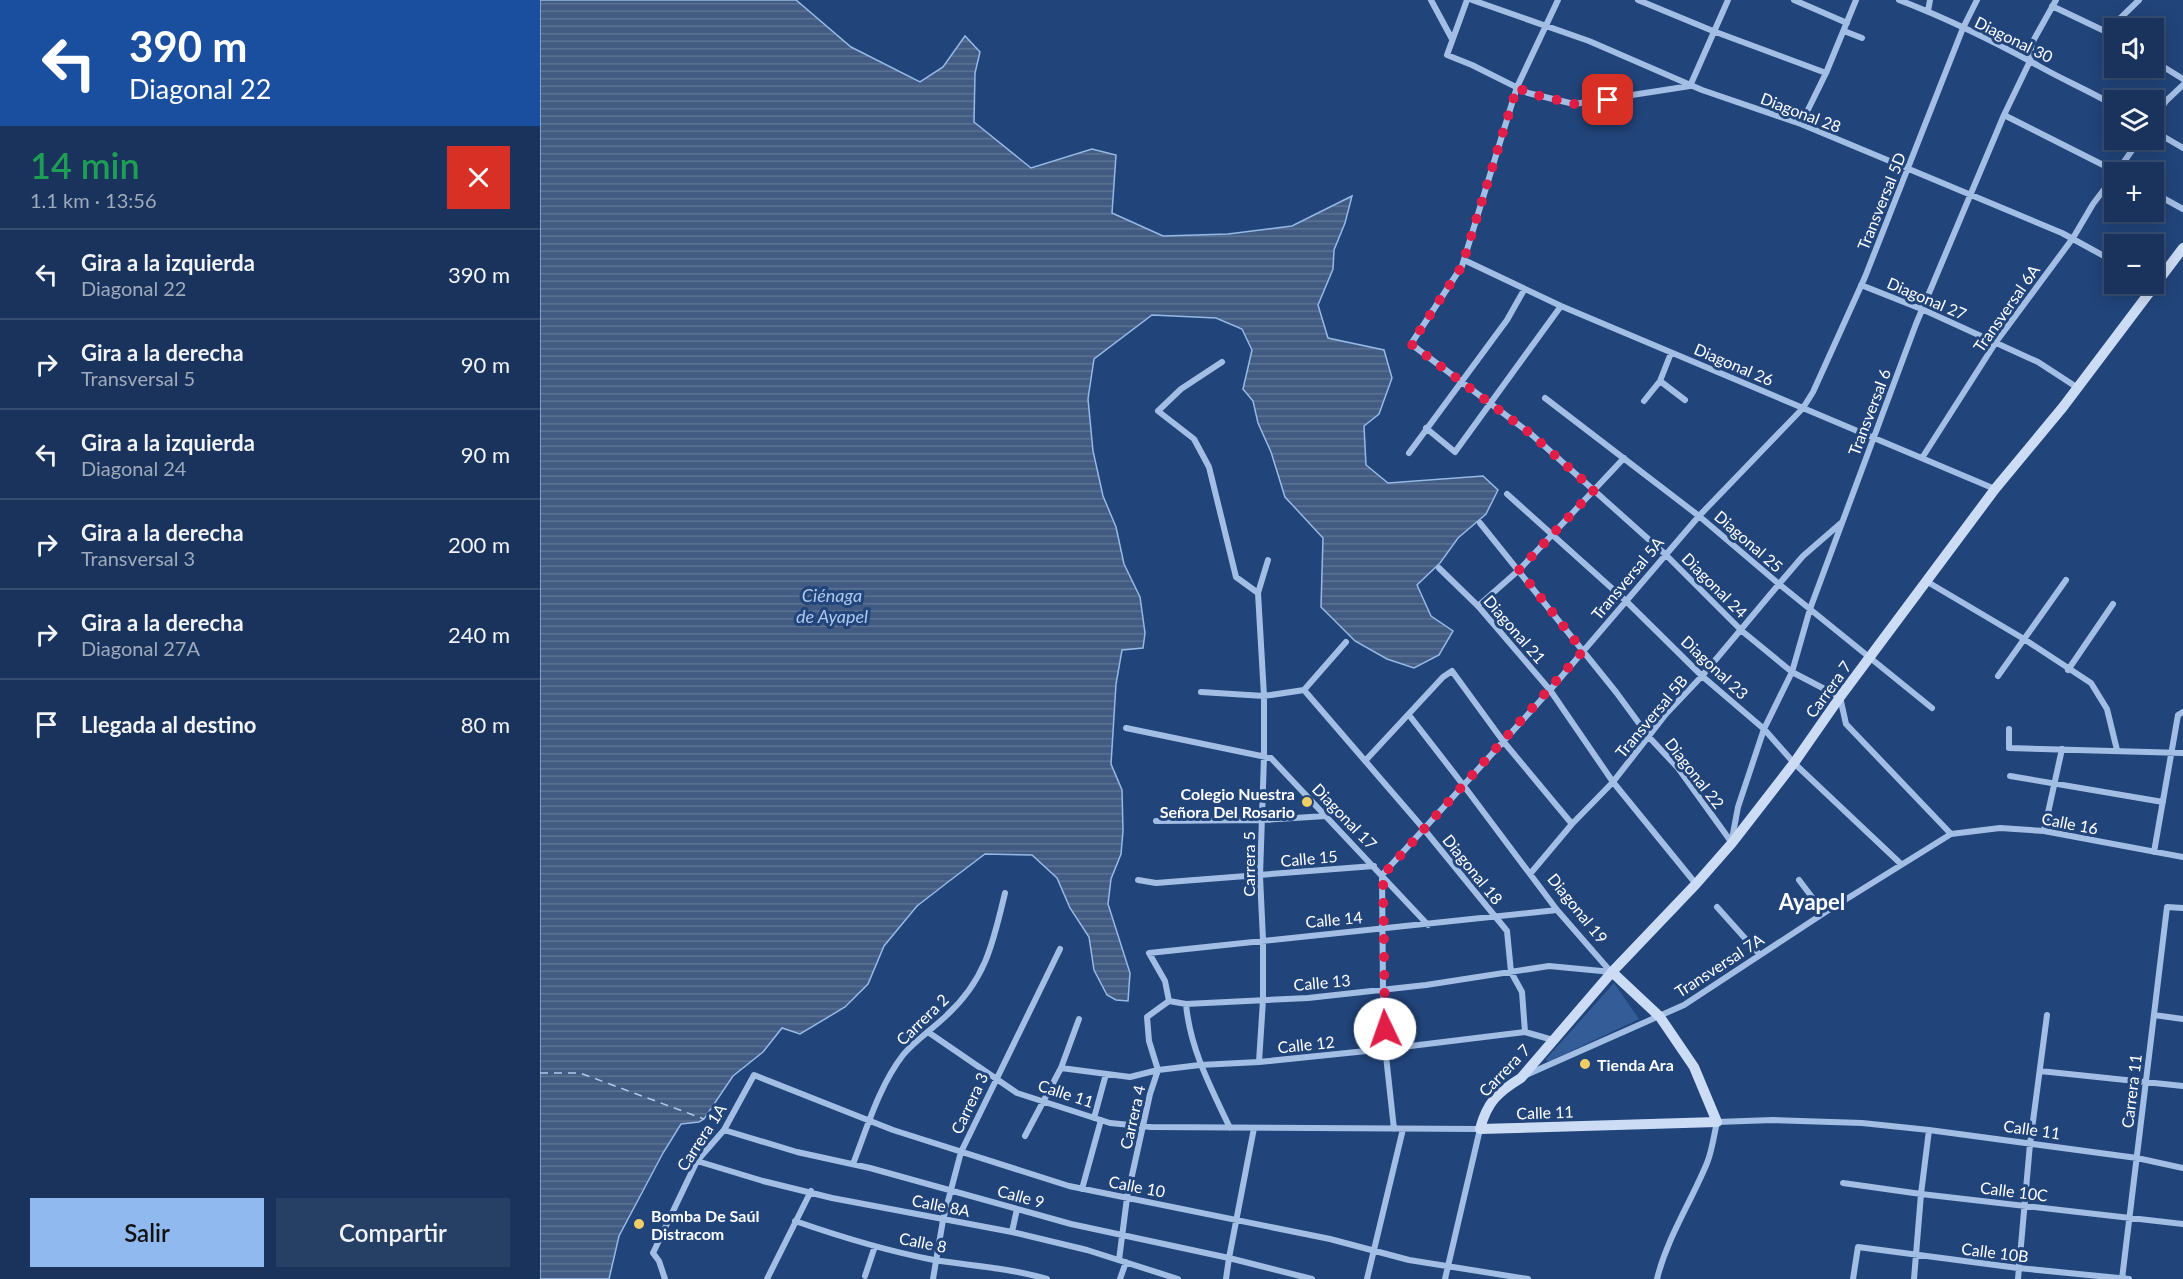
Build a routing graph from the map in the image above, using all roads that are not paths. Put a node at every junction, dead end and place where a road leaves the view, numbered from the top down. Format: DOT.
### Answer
graph roads {
  1 [pos="1431,0"];
  2 [pos="1467,0"];
  3 [pos="1472,0"];
  4 [pos="1558,0"];
  5 [pos="1638,0"];
  6 [pos="1728,0"];
  7 [pos="1794,0"];
  8 [pos="1856,0"];
  9 [pos="1899,0"];
  10 [pos="1930,0"];
  11 [pos="1977,0"];
  12 [pos="2139,0"];
  13 [pos="2054,3"];
  14 [pos="1928,11"];
  15 [pos="2121,18"];
  16 [pos="1847,23"];
  17 [pos="1546,26"];
  18 [pos="1963,28"];
  19 [pos="2104,30"];
  20 [pos="1713,31"];
  21 [pos="1844,31"];
  22 [pos="1862,38"];
  23 [pos="1452,39"];
  24 [pos="2030,61"];
  25 [pos="2164,67"];
  26 [pos="1826,73"];
  27 [pos="2183,79"];
  28 [pos="2183,85"];
  29 [pos="1690,86"];
  30 [pos="1517,87"];
  31 [pos="2104,100"];
  32 [pos="2164,104"];
  33 [pos="2004,115"];
  34 [pos="1801,124"];
  35 [pos="2164,137"];
  36 [pos="2183,148"];
  37 [pos="2104,167"];
  38 [pos="1908,168"];
  39 [pos="2104,189"];
  40 [pos="1971,196"];
  41 [pos="2164,199"];
  42 [pos="2183,209"];
  43 [pos="2073,238"];
  44 [pos="2183,248"];
  45 [pos="2104,256"];
  46 [pos="1464,260"];
  47 [pos="2164,272"];
  48 [pos="1861,285"];
  49 [pos="1524,290"];
  50 [pos="2147,294"];
  51 [pos="1562,306"];
  52 [pos="1924,310"];
  53 [pos="1996,342"];
  54 [pos="1671,352"];
  55 [pos="1222,362"];
  56 [pos="1660,381"];
  57 [pos="1462,383"];
  58 [pos="2078,388"];
  59 [pos="1545,398"];
  60 [pos="1685,400"];
  61 [pos="1644,401"];
  62 [pos="1490,404"];
  63 [pos="1803,408"];
  64 [pos="1426,428"];
  65 [pos="1873,439"];
  66 [pos="1409,453"];
  67 [pos="1624,458"];
  68 [pos="1922,458"];
  69 [pos="1995,489"];
  70 [pos="1594,490"];
  71 [pos="1506,494"];
  72 [pos="1699,516"];
  73 [pos="1480,523"];
  74 [pos="1841,523"];
  75 [pos="1553,534"];
  76 [pos="1665,554"];
  77 [pos="1268,560"];
  78 [pos="1439,568"];
  79 [pos="1519,570"];
  80 [pos="2066,580"];
  81 [pos="1926,581"];
  82 [pos="1779,585"];
  83 [pos="1258,593"];
  84 [pos="1626,601"];
  85 [pos="2114,604"];
  86 [pos="1478,606"];
  87 [pos="1810,609"];
  88 [pos="1742,631"];
  89 [pos="2024,639"];
  90 [pos="1346,642"];
  91 [pos="1583,651"];
  92 [pos="1869,658"];
  93 [pos="2068,670"];
  94 [pos="1792,672"];
  95 [pos="1702,676"];
  96 [pos="1998,676"];
  97 [pos="1304,690"];
  98 [pos="1550,690"];
  99 [pos="1201,692"];
  100 [pos="1264,696"];
  101 [pos="1840,697"];
  102 [pos="1932,708"];
  103 [pos="2180,714"];
  104 [pos="1409,715"];
  105 [pos="1126,728"];
  106 [pos="1764,729"];
  107 [pos="2010,729"];
  108 [pos="1648,736"];
  109 [pos="1503,741"];
  110 [pos="2062,748"];
  111 [pos="2117,750"];
  112 [pos="2171,752"];
  113 [pos="2183,753"];
  114 [pos="1264,757"];
  115 [pos="1365,761"];
  116 [pos="1794,763"];
  117 [pos="2010,776"];
  118 [pos="1613,782"];
  119 [pos="2054,784"];
  120 [pos="1464,786"];
  121 [pos="2163,802"];
  122 [pos="1326,816"];
  123 [pos="1262,820"];
  124 [pos="1156,821"];
  125 [pos="1572,824"];
  126 [pos="1423,828"];
  127 [pos="2044,831"];
  128 [pos="1951,834"];
  129 [pos="1732,843"];
  130 [pos="2154,852"];
  131 [pos="2183,857"];
  132 [pos="1901,864"];
  133 [pos="1374,866"];
  134 [pos="1530,874"];
  135 [pos="1383,875"];
  136 [pos="1260,876"];
  137 [pos="1138,880"];
  138 [pos="1799,880"];
  139 [pos="1696,884"];
  140 [pos="1005,893"];
  141 [pos="1717,907"];
  142 [pos="2183,908"];
  143 [pos="1557,910"];
  144 [pos="1824,913"];
  145 [pos="1495,918"];
  146 [pos="1428,925"];
  147 [pos="1384,928"];
  148 [pos="1263,940"];
  149 [pos="1060,949"];
  150 [pos="1760,955"];
  151 [pos="1511,972"];
  152 [pos="1612,972"];
  153 [pos="1383,990"];
  154 [pos="1263,1000"];
  155 [pos="1169,1001"];
  156 [pos="1186,1004"];
  157 [pos="2047,1015"];
  158 [pos="2154,1015"];
  159 [pos="1660,1017"];
  160 [pos="1079,1019"];
  161 [pos="2183,1019"];
  162 [pos="928,1032"];
  163 [pos="1525,1032"];
  164 [pos="1553,1040"];
  165 [pos="1386,1049"];
  166 [pos="1259,1062"];
  167 [pos="1200,1065"];
  168 [pos="1061,1068"];
  169 [pos="1158,1070"];
  170 [pos="2040,1071"];
  171 [pos="1106,1074"];
  172 [pos="754,1075"];
  173 [pos="1521,1078"];
  174 [pos="995,1079"];
  175 [pos="2146,1083"];
  176 [pos="2183,1086"];
  177 [pos="1043,1102"];
  178 [pos="1097,1119"];
  179 [pos="870,1121"];
  180 [pos="1717,1122"];
  181 [pos="1143,1126"];
  182 [pos="1230,1128"];
  183 [pos="1254,1128"];
  184 [pos="1394,1129"];
  185 [pos="1403,1129"];
  186 [pos="1480,1129"];
  187 [pos="724,1130"];
  188 [pos="1929,1130"];
  189 [pos="1024,1136"];
  190 [pos="2030,1144"];
  191 [pos="961,1152"];
  192 [pos="2137,1158"];
  193 [pos="697,1161"];
  194 [pos="853,1164"];
  195 [pos="2183,1168"];
  196 [pos="1843,1183"];
  197 [pos="1083,1189"];
  198 [pos="810,1191"];
  199 [pos="950,1191"];
  200 [pos="1921,1194"];
  201 [pos="1127,1198"];
  202 [pos="2024,1206"];
  203 [pos="1017,1209"];
  204 [pos="2129,1219"];
  205 [pos="943,1220"];
  206 [pos="795,1221"];
  207 [pos="1236,1221"];
  208 [pos="2183,1224"];
  209 [pos="1012,1233"];
  210 [pos="1122,1235"];
  211 [pos="876,1246"];
  212 [pos="1374,1250"];
  213 [pos="1917,1254"];
  214 [pos="1229,1258"];
  215 [pos="937,1260"];
  216 [pos="1122,1261"];
  217 [pos="1449,1265"];
  218 [pos="2018,1268"];
  219 [pos="1020,1271"];
  220 [pos="865,1276"];
  221 [pos="665,1279"];
  222 [pos="767,1279"];
  223 [pos="933,1279"];
  224 [pos="1019,1279"];
  225 [pos="1047,1279"];
  226 [pos="1120,1279"];
  227 [pos="1178,1279"];
  228 [pos="1226,1279"];
  229 [pos="1311,1279"];
  230 [pos="1367,1279"];
  231 [pos="1445,1279"];
  232 [pos="1528,1279"];
  233 [pos="1657,1279"];
  234 [pos="1853,1279"];
  235 [pos="1914,1279"];
  236 [pos="2018,1279"];
  237 [pos="2125,1279"];
  1 -- 23 [label="street"];
  2 -- 23 [label="street"];
  3 -- 17 [label="street, Diagonal 28"];
  4 -- 17 [label="street"];
  5 -- 20 [label="street"];
  6 -- 20 [label="street"];
  7 -- 16 [label="street"];
  8 -- 16 [label="street"];
  9 -- 14 [label="street, Diagonal 30"];
  10 -- 14 [label="street"];
  11 -- 18 [label="street, Transversal 5D"];
  12 -- 15 [label="street"];
  13 -- 19 [label="street"];
  13 -- 24 [label="street, Transversal 6"];
  14 -- 18 [label="street, Diagonal 30"];
  16 -- 21 [label="street"];
  17 -- 29 [label="street, Diagonal 28"];
  17 -- 30 [label="street"];
  18 -- 24 [label="street, Diagonal 30"];
  18 -- 38 [label="street, Transversal 5D"];
  20 -- 26 [label="street"];
  20 -- 29 [label="street"];
  21 -- 22 [label="street"];
  21 -- 26 [label="street"];
  23 -- 30 [label="street"];
  24 -- 31 [label="street, Diagonal 30"];
  24 -- 33 [label="street, Transversal 6"];
  25 -- 27 [label="street"];
  26 -- 34 [label="street"];
  28 -- 32 [label="street"];
  29 -- 30 [label="street"];
  29 -- 34 [label="street, Diagonal 28"];
  30 -- 46 [label="street"];
  33 -- 37 [label="street"];
  33 -- 40 [label="street, Transversal 6"];
  34 -- 38 [label="street, Diagonal 28"];
  35 -- 36 [label="street"];
  38 -- 40 [label="street, Diagonal 28"];
  38 -- 48 [label="street, Transversal 5D"];
  39 -- 43 [label="street, Transversal 6A"];
  40 -- 43 [label="street, Diagonal 28"];
  40 -- 52 [label="street, Transversal 6"];
  41 -- 42 [label="street"];
  43 -- 45 [label="street, Diagonal 28"];
  43 -- 53 [label="street, Transversal 6A"];
  44 -- 47 [label="main road, Carrera 7"];
  46 -- 49 [label="street, Diagonal 26"];
  46 -- 57 [label="street, Diagonal 24"];
  48 -- 52 [label="street, Diagonal 27"];
  48 -- 63 [label="street, Transversal 5D"];
  49 -- 51 [label="street, Diagonal 26"];
  49 -- 57 [label="street"];
  50 -- 58 [label="main road, Carrera 7"];
  51 -- 54 [label="street, Diagonal 26"];
  51 -- 62 [label="street"];
  52 -- 53 [label="street, Diagonal 27"];
  52 -- 65 [label="street, Transversal 6"];
  53 -- 58 [label="street, Diagonal 27"];
  53 -- 68 [label="street, Transversal 6A"];
  54 -- 56 [label="street"];
  54 -- 63 [label="street, Diagonal 26"];
  55 -- 83 [label="street"];
  56 -- 60 [label="street"];
  56 -- 61 [label="street"];
  57 -- 62 [label="street, Diagonal 24"];
  57 -- 64 [label="street"];
  58 -- 69 [label="main road, Carrera 7"];
  59 -- 67 [label="street, Diagonal 25"];
  62 -- 64 [label="street"];
  62 -- 70 [label="street, Diagonal 24"];
  63 -- 65 [label="street, Diagonal 26"];
  63 -- 72 [label="street, Transversal 5A"];
  64 -- 66 [label="street"];
  65 -- 68 [label="street, Diagonal 26"];
  65 -- 74 [label="street, Transversal 6"];
  67 -- 70 [label="street"];
  67 -- 72 [label="street, Diagonal 25"];
  68 -- 69 [label="street, Diagonal 26"];
  69 -- 81 [label="main road, Carrera 7"];
  70 -- 75 [label="street"];
  70 -- 76 [label="street, Diagonal 24"];
  71 -- 75 [label="street, Diagonal 23"];
  72 -- 76 [label="street, Transversal 5A"];
  72 -- 82 [label="street, Diagonal 25"];
  73 -- 79 [label="street, Diagonal 22"];
  74 -- 82 [label="street, Transversal 5B"];
  74 -- 87 [label="street, Transversal 6"];
  75 -- 79 [label="street"];
  75 -- 84 [label="street, Diagonal 23"];
  76 -- 84 [label="street, Transversal 5A"];
  76 -- 88 [label="street, Diagonal 24"];
  77 -- 83 [label="street, Carrera 5"];
  78 -- 86 [label="street, Diagonal 21"];
  79 -- 86 [label="street"];
  79 -- 91 [label="street, Diagonal 22"];
  80 -- 89 [label="street"];
  81 -- 89 [label="street"];
  81 -- 92 [label="main road, Carrera 7"];
  82 -- 87 [label="street, Diagonal 25"];
  82 -- 88 [label="street, Transversal 5B"];
  83 -- 100 [label="street, Carrera 5"];
  84 -- 91 [label="street, Transversal 5A"];
  84 -- 95 [label="street, Diagonal 23"];
  85 -- 93 [label="street"];
  86 -- 98 [label="street, Diagonal 21"];
  87 -- 92 [label="street, Diagonal 25"];
  87 -- 94 [label="street, Transversal 6"];
  88 -- 94 [label="street, Diagonal 24"];
  88 -- 95 [label="street, Transversal 5B"];
  89 -- 93 [label="street"];
  89 -- 96 [label="street"];
  90 -- 97 [label="street"];
  91 -- 98 [label="street, Transversal 5A"];
  91 -- 108 [label="street, Diagonal 22"];
  92 -- 101 [label="main road, Carrera 7"];
  92 -- 102 [label="street, Diagonal 25"];
  93 -- 111 [label="street"];
  94 -- 101 [label="street, Diagonal 24"];
  94 -- 106 [label="street, Transversal 6"];
  95 -- 106 [label="street, Diagonal 23"];
  95 -- 108 [label="street, Transversal 5B"];
  97 -- 100 [label="street"];
  97 -- 115 [label="street, Diagonal 18"];
  98 -- 109 [label="street, Transversal 5A"];
  98 -- 118 [label="street, Diagonal 21"];
  99 -- 100 [label="street"];
  100 -- 114 [label="street, Carrera 5"];
  101 -- 116 [label="main road, Carrera 7"];
  101 -- 128 [label="street"];
  103 -- 112 [label="street"];
  104 -- 109 [label="street"];
  104 -- 115 [label="street"];
  104 -- 120 [label="street, Diagonal 19"];
  105 -- 114 [label="street"];
  106 -- 116 [label="street, Diagonal 23"];
  106 -- 129 [label="street, Transversal 6"];
  107 -- 110 [label="street"];
  108 -- 118 [label="street, Transversal 5B"];
  108 -- 129 [label="street, Diagonal 22"];
  109 -- 120 [label="street, Transversal 5A"];
  109 -- 125 [label="street"];
  110 -- 111 [label="street"];
  110 -- 119 [label="street"];
  111 -- 112 [label="street"];
  112 -- 113 [label="street"];
  112 -- 121 [label="street"];
  114 -- 122 [label="street, Diagonal 17"];
  114 -- 123 [label="street, Carrera 5"];
  115 -- 126 [label="street, Diagonal 18"];
  116 -- 129 [label="main road, Carrera 7"];
  116 -- 132 [label="street, Diagonal 23"];
  117 -- 119 [label="street"];
  118 -- 125 [label="street, Transversal 5B"];
  118 -- 139 [label="street, Diagonal 21"];
  119 -- 121 [label="street"];
  119 -- 127 [label="street"];
  120 -- 126 [label="street, Transversal 5A"];
  120 -- 134 [label="street, Diagonal 19"];
  121 -- 130 [label="street"];
  122 -- 123 [label="street"];
  122 -- 133 [label="street, Diagonal 17"];
  123 -- 124 [label="street"];
  123 -- 136 [label="street, Carrera 5"];
  125 -- 134 [label="street, Transversal 5B"];
  126 -- 135 [label="street, Transversal 5A"];
  126 -- 145 [label="street, Diagonal 18"];
  127 -- 128 [label="street, Calle 16"];
  127 -- 130 [label="street, Calle 16"];
  128 -- 132 [label="street, Transversal 7A"];
  129 -- 139 [label="main road, Carrera 7"];
  130 -- 131 [label="street, Calle 16"];
  132 -- 144 [label="street, Transversal 7A"];
  133 -- 135 [label="street, Diagonal 17"];
  133 -- 136 [label="street, Calle 15"];
  134 -- 143 [label="street, Diagonal 19"];
  135 -- 146 [label="street, Diagonal 17"];
  135 -- 147 [label="street"];
  136 -- 137 [label="street, Calle 15"];
  136 -- 148 [label="street, Carrera 5"];
  138 -- 144 [label="street"];
  139 -- 152 [label="main road, Carrera 7"];
  140 -- 162 [label="street, Carrera 2"];
  141 -- 150 [label="street"];
  142 -- 158 [label="street, Carrera 11"];
  143 -- 145 [label="street, Calle 14"];
  143 -- 152 [label="street, Diagonal 19"];
  144 -- 150 [label="street, Transversal 7A"];
  145 -- 146 [label="street, Calle 14"];
  145 -- 151 [label="street, Diagonal 18"];
  146 -- 147 [label="street, Calle 14"];
  147 -- 148 [label="street, Calle 14"];
  147 -- 153 [label="street"];
  148 -- 154 [label="street, Carrera 5"];
  148 -- 155 [label="street, Calle 14"];
  149 -- 174 [label="street, Carrera 3"];
  150 -- 159 [label="street, Transversal 7A"];
  151 -- 152 [label="street, Calle 13"];
  151 -- 153 [label="street, Calle 13"];
  151 -- 163 [label="street, Diagonal 18"];
  152 -- 159 [label="main road, Diagonal 19"];
  152 -- 164 [label="main road, Carrera 7"];
  153 -- 154 [label="street, Calle 13"];
  153 -- 165 [label="street"];
  154 -- 156 [label="street, Calle 13"];
  154 -- 166 [label="street, Carrera 5"];
  155 -- 156 [label="street, Calle 13"];
  155 -- 169 [label="street, Carrera 4"];
  156 -- 167 [label="street"];
  157 -- 170 [label="street"];
  158 -- 161 [label="street"];
  158 -- 175 [label="street, Carrera 11"];
  159 -- 173 [label="street, Transversal 7A"];
  159 -- 180 [label="main road, Diagonal 19"];
  160 -- 168 [label="street"];
  162 -- 174 [label="street, Calle 11"];
  162 -- 179 [label="street, Carrera 2"];
  163 -- 164 [label="street, Calle 12"];
  163 -- 165 [label="street, Calle 12"];
  164 -- 173 [label="main road, Carrera 7"];
  165 -- 166 [label="street, Calle 12"];
  165 -- 184 [label="street"];
  166 -- 167 [label="street, Calle 12"];
  167 -- 169 [label="street, Calle 12"];
  167 -- 182 [label="street"];
  168 -- 171 [label="street, Calle 12"];
  168 -- 177 [label="street"];
  169 -- 171 [label="street, Calle 12"];
  169 -- 181 [label="street, Carrera 4"];
  170 -- 175 [label="street"];
  170 -- 190 [label="street"];
  171 -- 178 [label="street"];
  172 -- 179 [label="street, Calle 10"];
  172 -- 187 [label="street, Carrera 1A"];
  173 -- 186 [label="main road, Carrera 7"];
  174 -- 177 [label="street, Calle 11"];
  174 -- 191 [label="street, Carrera 3"];
  175 -- 176 [label="street"];
  175 -- 192 [label="street, Carrera 11"];
  177 -- 178 [label="street, Calle 11"];
  177 -- 189 [label="street"];
  178 -- 181 [label="street, Calle 11"];
  178 -- 197 [label="street"];
  179 -- 191 [label="street, Calle 10"];
  179 -- 194 [label="street, Carrera 2"];
  180 -- 186 [label="main road, Calle 11"];
  180 -- 188 [label="street, Calle 11"];
  180 -- 233 [label="street"];
  181 -- 182 [label="street, Calle 11"];
  181 -- 201 [label="street, Carrera 4"];
  182 -- 183 [label="street, Calle 11"];
  183 -- 184 [label="street, Calle 11"];
  183 -- 207 [label="street"];
  184 -- 185 [label="street, Calle 11"];
  185 -- 186 [label="street, Calle 11"];
  185 -- 212 [label="street"];
  186 -- 217 [label="street"];
  187 -- 193 [label="street, Carrera 1A"];
  187 -- 194 [label="street, Calle 9"];
  188 -- 190 [label="street, Calle 11"];
  188 -- 200 [label="street"];
  190 -- 192 [label="street, Calle 11"];
  190 -- 202 [label="street"];
  191 -- 197 [label="street, Calle 10"];
  191 -- 199 [label="street, Carrera 3"];
  192 -- 195 [label="street, Calle 11"];
  192 -- 204 [label="street, Carrera 11"];
  193 -- 198 [label="street, Calle 8A"];
  193 -- 221 [label="street, Carrera 1A"];
  194 -- 199 [label="street, Calle 9"];
  196 -- 200 [label="street, Calle 10C"];
  197 -- 201 [label="street, Calle 10"];
  198 -- 205 [label="street, Calle 8A"];
  198 -- 206 [label="street"];
  199 -- 203 [label="street, Calle 9"];
  199 -- 205 [label="street, Carrera 3"];
  200 -- 202 [label="street, Calle 10C"];
  200 -- 213 [label="street"];
  201 -- 207 [label="street, Calle 10"];
  201 -- 210 [label="street, Carrera 4"];
  202 -- 204 [label="street, Calle 10C"];
  202 -- 218 [label="street"];
  203 -- 209 [label="street"];
  203 -- 210 [label="street, Calle 9"];
  204 -- 208 [label="street, Calle 10C"];
  204 -- 237 [label="street, Carrera 11"];
  205 -- 209 [label="street, Calle 8A"];
  205 -- 215 [label="street, Carrera 3"];
  206 -- 211 [label="street, Calle 8"];
  206 -- 222 [label="street"];
  207 -- 212 [label="street, Calle 10"];
  207 -- 214 [label="street"];
  209 -- 216 [label="street, Calle 8A"];
  210 -- 214 [label="street, Calle 9"];
  210 -- 216 [label="street, Carrera 4"];
  211 -- 215 [label="street, Calle 8"];
  211 -- 220 [label="street"];
  212 -- 217 [label="street, Calle 10"];
  212 -- 230 [label="street"];
  213 -- 218 [label="street, Calle 10B"];
  213 -- 234 [label="street, Calle 10B"];
  213 -- 235 [label="street"];
  214 -- 228 [label="street"];
  214 -- 229 [label="street, Calle 9"];
  215 -- 219 [label="street, Calle 8"];
  215 -- 223 [label="street, Carrera 3"];
  216 -- 226 [label="street, Carrera 4"];
  216 -- 227 [label="street, Calle 8A"];
  217 -- 231 [label="street"];
  217 -- 232 [label="street, Calle 10"];
  218 -- 236 [label="street"];
  218 -- 237 [label="street, Calle 10B"];
  219 -- 224 [label="street"];
  219 -- 225 [label="street, Calle 8"];
}
